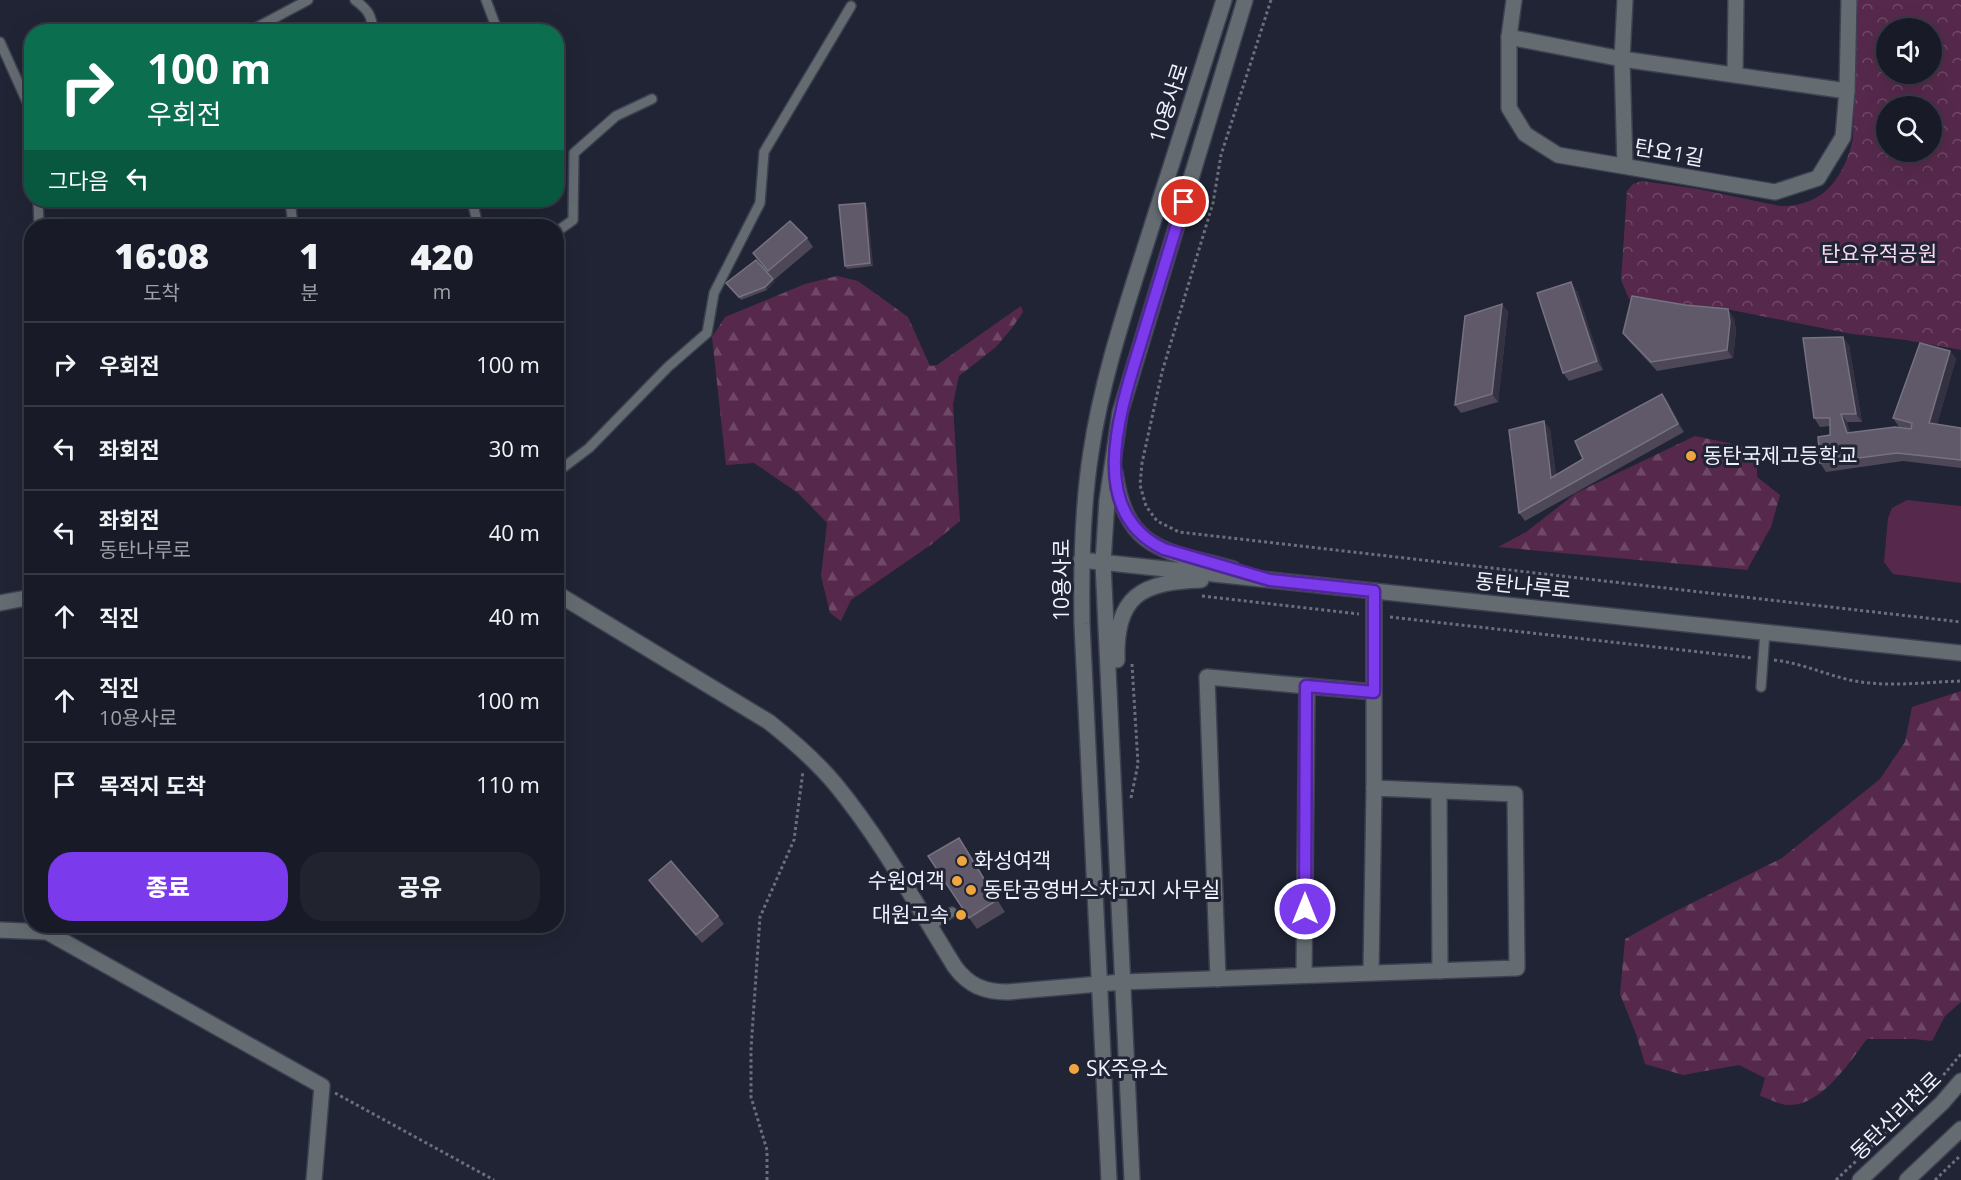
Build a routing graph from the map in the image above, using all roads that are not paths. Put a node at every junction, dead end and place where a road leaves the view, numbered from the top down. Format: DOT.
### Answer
graph roads {
  1 [pos="308,0"];
  2 [pos="355,0"];
  3 [pos="486,0"];
  4 [pos="1224,0"];
  5 [pos="1245,0"];
  6 [pos="1514,0"];
  7 [pos="1625,0"];
  8 [pos="1736,0"];
  9 [pos="1849,0"];
  10 [pos="850,6"];
  11 [pos="263,24"];
  12 [pos="372,24"];
  13 [pos="495,24"];
  14 [pos="1509,37"];
  15 [pos="0,42"];
  16 [pos="1622,58"];
  17 [pos="1735,74"];
  18 [pos="1847,91"];
  19 [pos="24,95"];
  20 [pos="652,99"];
  21 [pos="1625,166"];
  22 [pos="564,226"];
  23 [pos="1114,451"];
  24 [pos="564,467"];
  25 [pos="1081,560"];
  26 [pos="1103,563"];
  27 [pos="1270,580"];
  28 [pos="1374,591"];
  29 [pos="24,598"];
  30 [pos="564,598"];
  31 [pos="0,603"];
  32 [pos="1765,632"];
  33 [pos="1961,653"];
  34 [pos="1306,686"];
  35 [pos="1761,687"];
  36 [pos="1374,692"];
  37 [pos="1114,784"];
  38 [pos="1374,788"];
  39 [pos="1439,790"];
  40 [pos="952,912"];
  41 [pos="929,927"];
  42 [pos="24,928"];
  43 [pos="0,930"];
  44 [pos="49,933"];
  45 [pos="1440,971"];
  46 [pos="1371,973"];
  47 [pos="1304,975"];
  48 [pos="1218,979"];
  49 [pos="1122,982"];
  50 [pos="1099,984"];
  51 [pos="1961,1081"];
  52 [pos="1961,1129"];
  53 [pos="314,1180"];
  54 [pos="1109,1180"];
  55 [pos="1132,1180"];
  56 [pos="1860,1180"];
  57 [pos="1907,1180"];
  1 -- 11 [label="lane"];
  2 -- 12 [label="lane"];
  3 -- 13 [label="lane"];
  4 -- 25 [label="street, 10용사로"];
  5 -- 23 [label="street, 10용사로"];
  6 -- 14 [label="street, 탄요1길"];
  7 -- 16 [label="street"];
  8 -- 17 [label="street"];
  9 -- 18 [label="street, 탄요1길"];
  10 -- 24 [label="lane"];
  14 -- 16 [label="street"];
  14 -- 21 [label="street, 탄요1길"];
  15 -- 19 [label="lane"];
  16 -- 17 [label="street"];
  16 -- 21 [label="street"];
  17 -- 18 [label="street"];
  18 -- 21 [label="street, 탄요1길"];
  20 -- 22 [label="lane"];
  23 -- 26 [label="street, 10용사로"];
  23 -- 27 [label="street"];
  25 -- 26 [label="street, 동탄나루로"];
  25 -- 50 [label="street, 10용사로"];
  26 -- 27 [label="street, 동탄나루로"];
  26 -- 37 [label="street, 10용사로"];
  27 -- 28 [label="street, 동탄나루로"];
  27 -- 37 [label="street"];
  28 -- 32 [label="street, 동탄나루로"];
  28 -- 36 [label="street"];
  29 -- 31 [label="street"];
  30 -- 41 [label="street"];
  32 -- 33 [label="street, 동탄나루로"];
  32 -- 35 [label="lane"];
  34 -- 36 [label="street"];
  34 -- 47 [label="street"];
  34 -- 48 [label="street"];
  36 -- 38 [label="street"];
  37 -- 49 [label="street, 10용사로"];
  38 -- 39 [label="street"];
  38 -- 46 [label="street"];
  39 -- 45 [label="street"];
  39 -- 45 [label="street"];
  40 -- 41 [label="lane"];
  41 -- 50 [label="street"];
  42 -- 43 [label="street"];
  44 -- 53 [label="street"];
  45 -- 46 [label="street"];
  46 -- 47 [label="street"];
  47 -- 48 [label="street"];
  48 -- 49 [label="street"];
  49 -- 50 [label="street"];
  49 -- 55 [label="street, 10용사로"];
  50 -- 54 [label="street, 10용사로"];
  51 -- 56 [label="street, 동탄신리천로"];
  52 -- 57 [label="street"];
}
